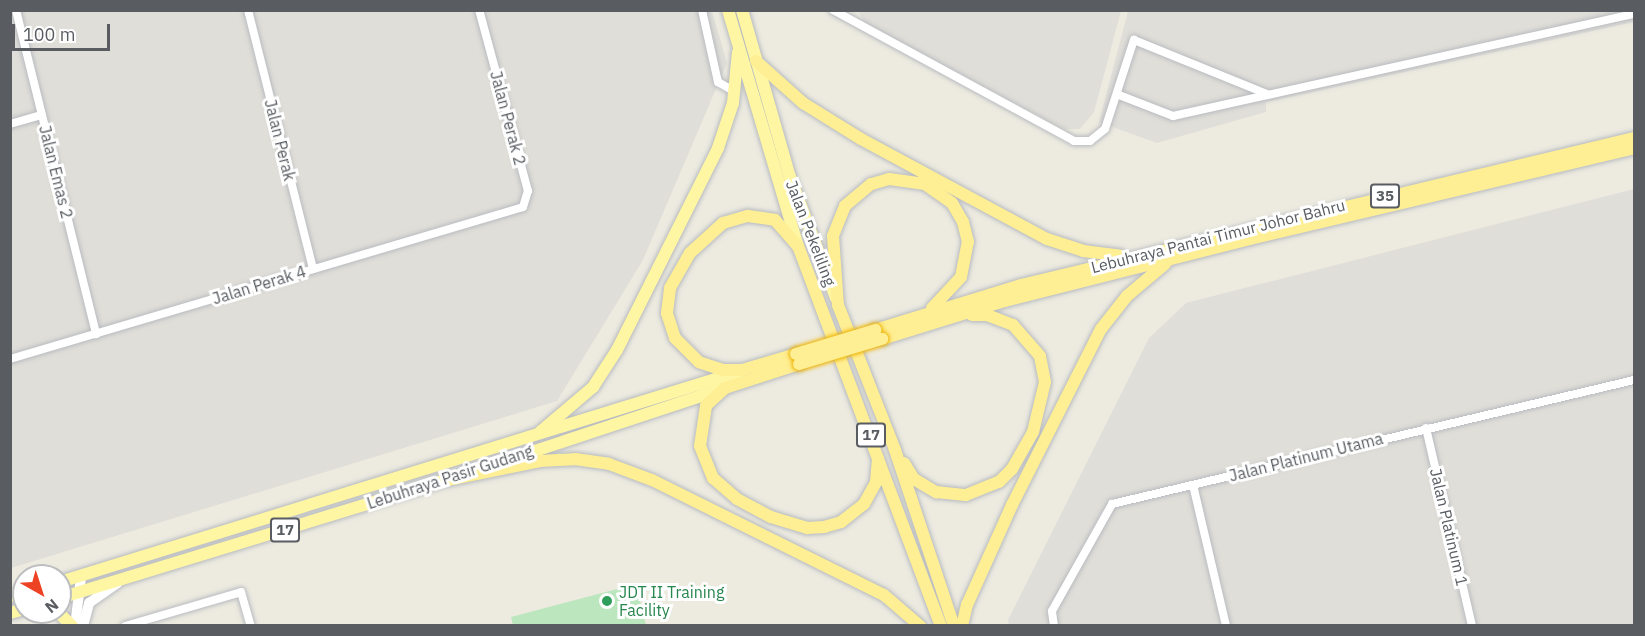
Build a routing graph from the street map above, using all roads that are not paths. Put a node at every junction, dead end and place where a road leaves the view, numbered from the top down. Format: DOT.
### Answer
graph roads {
  1 [pos="16,10"];
  2 [pos="248,10"];
  3 [pos="479,10"];
  4 [pos="702,10"];
  5 [pos="728,10"];
  6 [pos="742,10"];
  7 [pos="833,10"];
  8 [pos="1635,14"];
  9 [pos="738,52"];
  10 [pos="756,61"];
  11 [pos="735,92"];
  12 [pos="1266,94"];
  13 [pos="1119,95"];
  14 [pos="42,115"];
  15 [pos="10,124"];
  16 [pos="1635,138"];
  17 [pos="1635,148"];
  18 [pos="507,213"];
  19 [pos="798,246"];
  20 [pos="1137,256"];
  21 [pos="1173,259"];
  22 [pos="313,269"];
  23 [pos="838,305"];
  24 [pos="921,315"];
  25 [pos="954,317"];
  26 [pos="96,334"];
  27 [pos="878,334"];
  28 [pos="10,359"];
  29 [pos="798,359"];
  30 [pos="742,370"];
  31 [pos="1635,380"];
  32 [pos="724,388"];
  33 [pos="1426,428"];
  34 [pos="532,438"];
  35 [pos="895,450"];
  36 [pos="878,451"];
  37 [pos="447,480"];
  38 [pos="1193,484"];
  39 [pos="200,540"];
  40 [pos="205,554"];
  41 [pos="81,577"];
  42 [pos="72,579"];
  43 [pos="124,580"];
  44 [pos="78,593"];
  45 [pos="72,595"];
  46 [pos="74,626"];
  47 [pos="83,626"];
  48 [pos="125,626"];
  49 [pos="251,626"];
  50 [pos="920,626"];
  51 [pos="941,626"];
  52 [pos="954,626"];
  53 [pos="962,626"];
  54 [pos="1053,626"];
  55 [pos="1226,626"];
  56 [pos="1472,626"];
  1 -- 14 [label="street, Jalan Emas 2"];
  2 -- 22 [label="street, Jalan Perak"];
  3 -- 18 [label="street, Jalan Perak 2"];
  4 -- 11 [label="street"];
  5 -- 9 [label="main road, Jalan Pekeliling"];
  6 -- 10 [label="main road, Jalan Pekeliling"];
  7 -- 13 [label="street"];
  8 -- 12 [label="street"];
  9 -- 11 [label="main road"];
  9 -- 19 [label="main road, Jalan Pekeliling"];
  10 -- 20 [label="highway"];
  10 -- 23 [label="main road, Jalan Pekeliling / 17"];
  11 -- 34 [label="main road"];
  12 -- 13 [label="street"];
  12 -- 13 [label="street"];
  14 -- 15 [label="street"];
  14 -- 26 [label="street, Jalan Emas 2"];
  16 -- 20 [label="highway, Lebuhraya Pantai Timur Johor Bahru / 35"];
  17 -- 21 [label="highway, Lebuhraya Pantai Timur Johor Bahru / 35"];
  18 -- 22 [label="street, Jalan Perak 4"];
  19 -- 30 [label="highway"];
  19 -- 36 [label="highway, 17"];
  20 -- 24 [label="highway, Lebuhraya Pantai Timur Johor Bahru / 35"];
  21 -- 25 [label="highway, Lebuhraya Pantai Timur Johor Bahru / 35"];
  21 -- 53 [label="highway"];
  22 -- 26 [label="street, Jalan Perak 4"];
  23 -- 24 [label="highway"];
  23 -- 35 [label="highway, Jalan Pekeliling / 17"];
  24 -- 27 [label="highway, Lebuhraya Pantai Timur Johor Bahru / 17"];
  25 -- 27 [label="highway, Lebuhraya Pantai Timur Johor Bahru / 17"];
  25 -- 35 [label="highway"];
  26 -- 28 [label="street, Jalan Perak 4"];
  27 -- 29 [label="highway, Lebuhraya Pasir Gudang / 17, bridge"];
  29 -- 30 [label="highway, Lebuhraya Pasir Gudang / 17"];
  29 -- 32 [label="highway, Lebuhraya Pasir Gudang / 17"];
  30 -- 34 [label="main road, Lebuhraya Pasir Gudang / 17"];
  31 -- 33 [label="street, Jalan Platinum Utama"];
  32 -- 36 [label="highway"];
  32 -- 37 [label="main road, Lebuhraya Pasir Gudang / 17"];
  33 -- 38 [label="street, Jalan Platinum Utama"];
  33 -- 56 [label="street, Jalan Platinum 1"];
  34 -- 39 [label="main road, Lebuhraya Pasir Gudang / 17"];
  35 -- 52 [label="highway, 17"];
  36 -- 51 [label="highway, 17"];
  37 -- 40 [label="main road, Lebuhraya Pasir Gudang / 17"];
  37 -- 50 [label="highway"];
  38 -- 54 [label="street, Jalan Platinum Utama"];
  38 -- 55 [label="street"];
  39 -- 40 [label="main road"];
  39 -- 41 [label="main road, Lebuhraya Pasir Gudang / 17"];
  40 -- 43 [label="main road, Lebuhraya Pasir Gudang / 17"];
  41 -- 42 [label="main road, Lebuhraya Pasir Gudang / 17"];
  41 -- 44 [label="main road"];
  43 -- 44 [label="main road, Lebuhraya Pasir Gudang / 17"];
  43 -- 47 [label="main road"];
  44 -- 45 [label="main road, Lebuhraya Pasir Gudang / 17"];
  44 -- 46 [label="main road"];
  48 -- 49 [label="street"];
}
